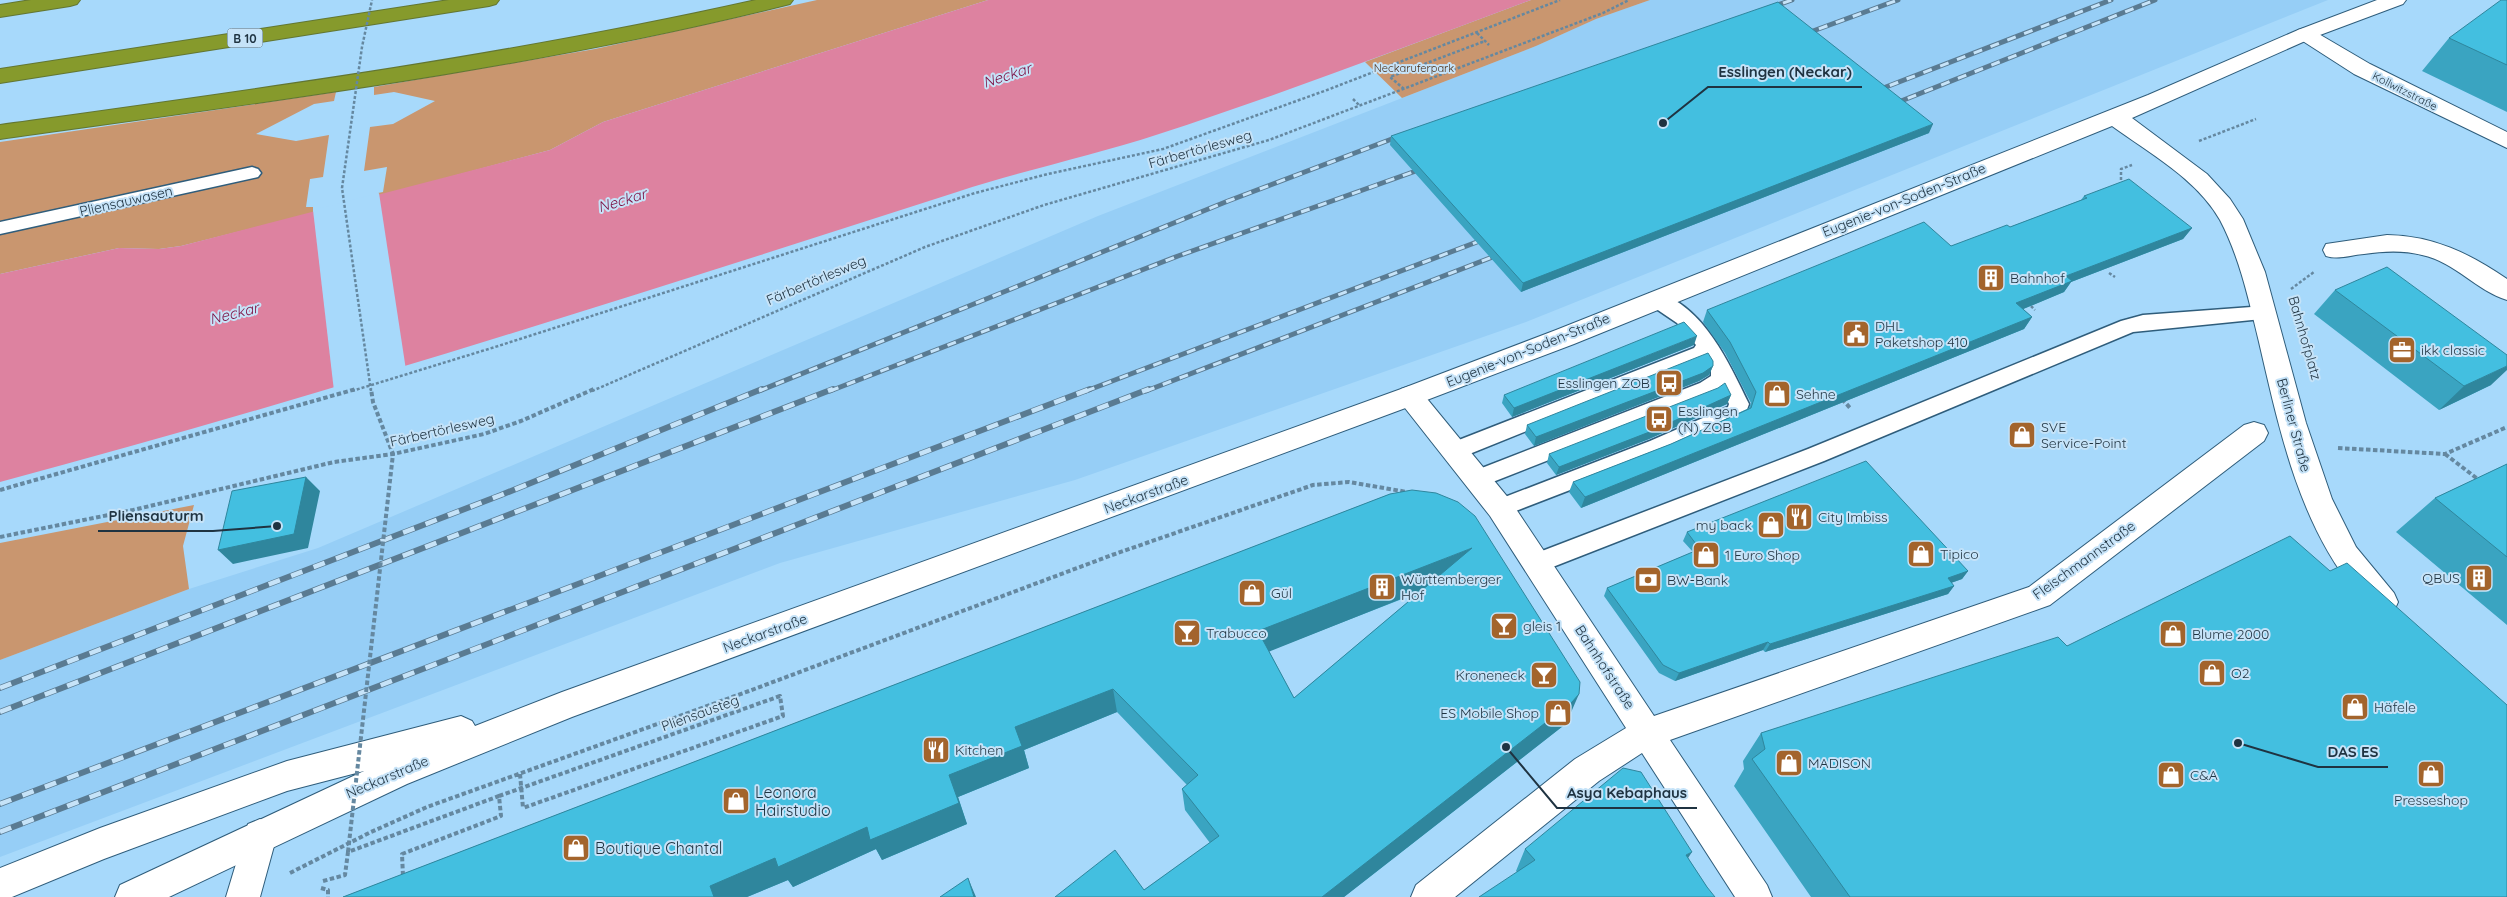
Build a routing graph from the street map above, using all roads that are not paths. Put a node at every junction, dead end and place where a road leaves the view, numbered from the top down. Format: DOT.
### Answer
graph roads {
  1 [pos="70,0"];
  2 [pos="489,0"];
  3 [pos="783,0"];
  4 [pos="2396,0"];
  5 [pos="0,11"];
  6 [pos="2305,34"];
  7 [pos="0,76"];
  8 [pos="2114,116"];
  9 [pos="0,132"];
  10 [pos="2507,141"];
  11 [pos="252,173"];
  12 [pos="0,228"];
  13 [pos="2335,250"];
  14 [pos="2507,291"];
  15 [pos="1656,299"];
  16 [pos="2265,313"];
  17 [pos="1706,343"];
  18 [pos="1721,370"];
  19 [pos="1410,396"];
  20 [pos="2254,433"];
  21 [pos="1454,451"];
  22 [pos="1477,479"];
  23 [pos="1500,508"];
  24 [pos="1537,563"];
  25 [pos="2399,620"];
  26 [pos="562,706"];
  27 [pos="1648,733"];
  28 [pos="260,835"];
  29 [pos="0,885"];
  30 [pos="132,897"];
  31 [pos="243,897"];
  32 [pos="1428,897"];
  33 [pos="1755,897"];
  1 -- 5 [label="highway"];
  2 -- 7 [label="highway, B 10"];
  3 -- 9 [label="highway"];
  4 -- 6 [label="main road, Eugenie-von-Soden-Straße"];
  6 -- 8 [label="main road, Eugenie-von-Soden-Straße"];
  6 -- 10 [label="main road, Kollwitzstraße"];
  8 -- 15 [label="main road, Eugenie-von-Soden-Straße"];
  8 -- 16 [label="main road, Berliner Straße"];
  11 -- 12 [label="lane, Pliensauwasen"];
  13 -- 14 [label="main road"];
  15 -- 17 [label="lane"];
  15 -- 19 [label="main road, Eugenie-von-Soden-Straße"];
  16 -- 24 [label="lane"];
  16 -- 25 [label="main road, Berliner Straße"];
  17 -- 18 [label="lane"];
  17 -- 21 [label="lane"];
  18 -- 22 [label="lane"];
  18 -- 23 [label="lane"];
  19 -- 21 [label="main road, Bahnhofstraße"];
  19 -- 26 [label="main road, Neckarstraße"];
  20 -- 27 [label="main road, Fleischmannstraße"];
  21 -- 22 [label="main road, Bahnhofstraße"];
  22 -- 23 [label="main road, Bahnhofstraße"];
  23 -- 24 [label="main road, Bahnhofstraße"];
  24 -- 27 [label="main road, Bahnhofstraße"];
  26 -- 28 [label="main road, Neckarstraße"];
  26 -- 29 [label="main road"];
  27 -- 32 [label="main road, Fleischmannstraße"];
  27 -- 33 [label="main road, Bahnhofstraße"];
  28 -- 30 [label="main road, Neckarstraße"];
  28 -- 31 [label="main road"];
}
